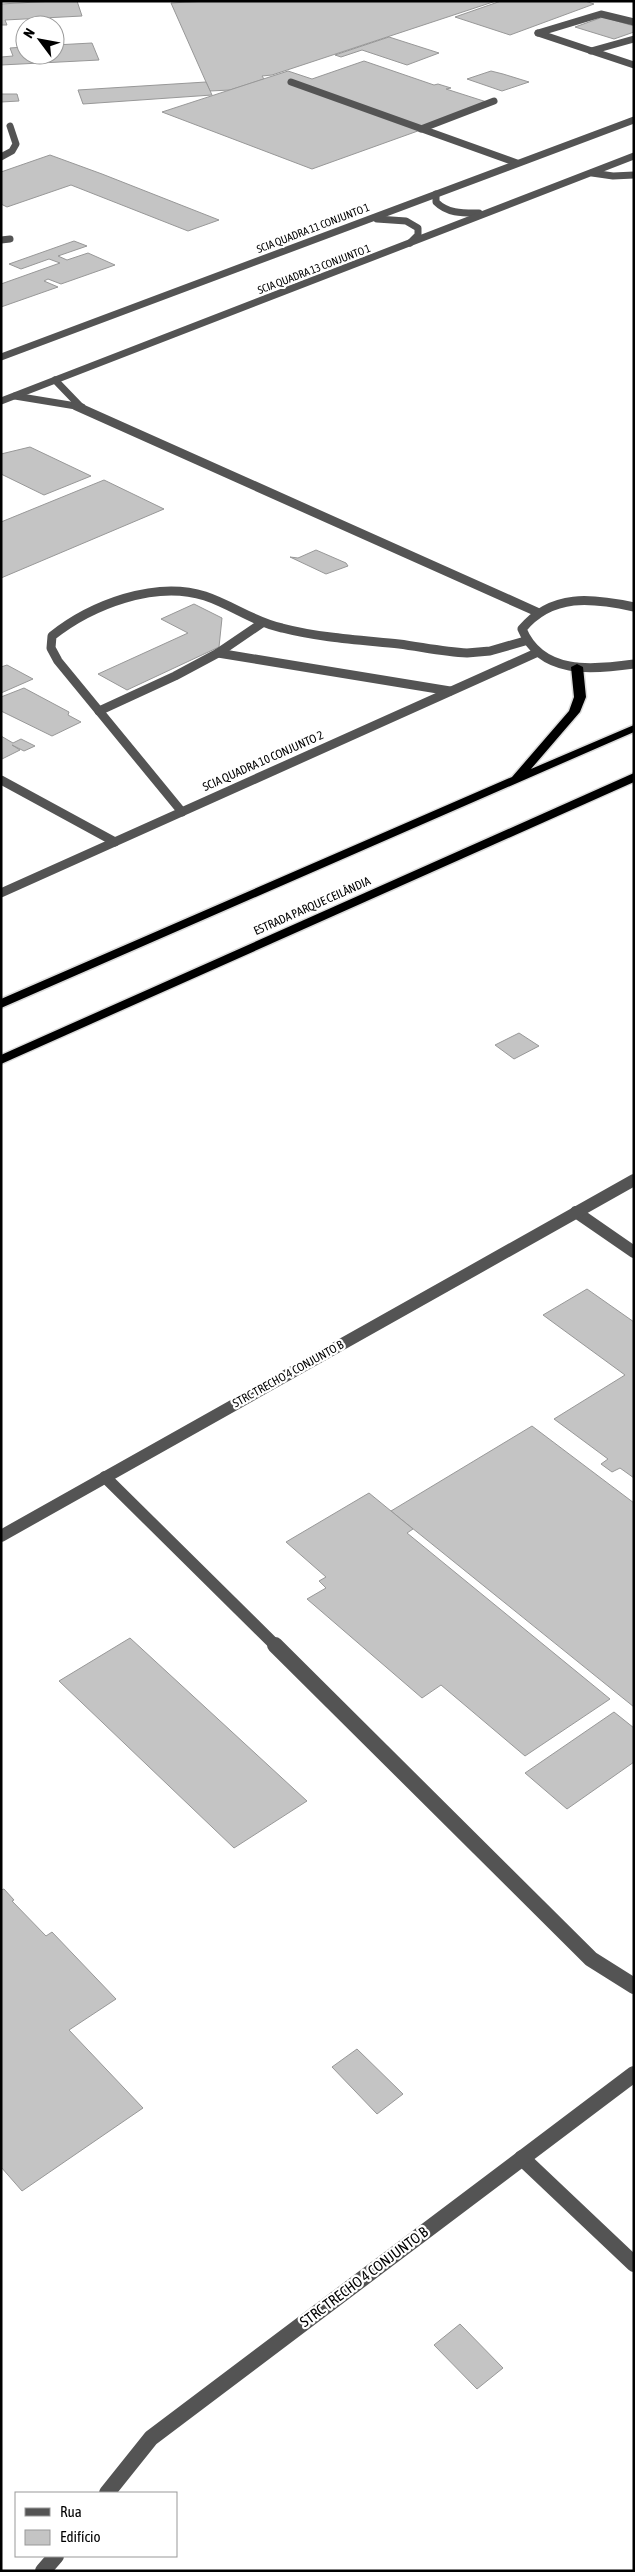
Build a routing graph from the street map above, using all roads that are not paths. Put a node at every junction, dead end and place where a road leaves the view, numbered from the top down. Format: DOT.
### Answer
graph roads {
  1 [pos="634,22"];
  2 [pos="634,39"];
  3 [pos="591,50"];
  4 [pos="634,65"];
  5 [pos="292,82"];
  6 [pos="494,101"];
  7 [pos="634,120"];
  8 [pos="10,126"];
  9 [pos="421,128"];
  10 [pos="634,156"];
  11 [pos="1,157"];
  12 [pos="518,163"];
  13 [pos="592,173"];
  14 [pos="634,174"];
  15 [pos="436,194"];
  16 [pos="486,214"];
  17 [pos="369,219"];
  18 [pos="10,239"];
  19 [pos="1,240"];
  20 [pos="410,243"];
  21 [pos="3,355"];
  22 [pos="55,380"];
  23 [pos="15,396"];
  24 [pos="1,401"];
  25 [pos="82,407"];
  26 [pos="634,606"];
  27 [pos="537,612"];
  28 [pos="262,623"];
  29 [pos="525,641"];
  30 [pos="218,653"];
  31 [pos="536,653"];
  32 [pos="634,664"];
  33 [pos="577,667"];
  34 [pos="450,690"];
  35 [pos="99,710"];
  36 [pos="634,728"];
  37 [pos="634,777"];
  38 [pos="515,779"];
  39 [pos="1,780"];
  40 [pos="182,812"];
  41 [pos="116,842"];
  42 [pos="1,893"];
  43 [pos="1,1004"];
  44 [pos="1,1060"];
  45 [pos="634,1180"];
  46 [pos="576,1212"];
  47 [pos="634,1252"];
  48 [pos="105,1477"];
  49 [pos="1,1536"];
  50 [pos="634,1986"];
  51 [pos="634,2074"];
  52 [pos="522,2158"];
  53 [pos="632,2260"];
  54 [pos="108,2492"];
  55 [pos="55,2557"];
  56 [pos="43,2571"];
  1 -- 3 [label="street"];
  2 -- 3 [label="street"];
  3 -- 4 [label="street"];
  5 -- 9 [label="street"];
  6 -- 9 [label="street"];
  7 -- 12 [label="street, SCIA QUADRA 11 CONJUNTO 1"];
  8 -- 11 [label="street"];
  9 -- 12 [label="street"];
  10 -- 13 [label="street, SCIA QUADRA 13 CONJUNTO 1"];
  12 -- 15 [label="street, SCIA QUADRA 11 CONJUNTO 1"];
  13 -- 14 [label="street"];
  13 -- 16 [label="street, SCIA QUADRA 13 CONJUNTO 1"];
  15 -- 16 [label="street"];
  15 -- 17 [label="street, SCIA QUADRA 11 CONJUNTO 1"];
  16 -- 20 [label="street, SCIA QUADRA 13 CONJUNTO 1"];
  17 -- 20 [label="street"];
  17 -- 21 [label="street, SCIA QUADRA 11 CONJUNTO 1"];
  18 -- 19 [label="street"];
  20 -- 22 [label="street, SCIA QUADRA 13 CONJUNTO 1"];
  22 -- 23 [label="street, SCIA QUADRA 13 CONJUNTO 1"];
  22 -- 25 [label="street"];
  23 -- 24 [label="street, SCIA QUADRA 13 CONJUNTO 1"];
  23 -- 25 [label="street"];
  25 -- 27 [label="street"];
  26 -- 27 [label="street"];
  27 -- 29 [label="street"];
  28 -- 29 [label="street"];
  28 -- 30 [label="street"];
  28 -- 35 [label="street"];
  29 -- 31 [label="street"];
  30 -- 34 [label="street"];
  30 -- 35 [label="street"];
  31 -- 33 [label="street"];
  31 -- 34 [label="street, SCIA QUADRA 10 CONJUNTO 2"];
  32 -- 33 [label="street"];
  33 -- 38 [label="highway"];
  34 -- 40 [label="street, SCIA QUADRA 10 CONJUNTO 2"];
  35 -- 40 [label="street"];
  36 -- 38 [label="highway"];
  37 -- 44 [label="highway, ESTRADA PARQUE CEILÂNDIA"];
  38 -- 43 [label="highway"];
  39 -- 41 [label="street"];
  40 -- 41 [label="street, SCIA QUADRA 10 CONJUNTO 2"];
  41 -- 42 [label="street, SCIA QUADRA 10 CONJUNTO 2"];
  45 -- 46 [label="street, STRC TRECHO 4 CONJUNTO B"];
  46 -- 47 [label="street"];
  46 -- 48 [label="street, STRC TRECHO 4 CONJUNTO B"];
  48 -- 49 [label="street, STRC TRECHO 4 CONJUNTO B"];
  48 -- 50 [label="street"];
  51 -- 52 [label="street, STRC TRECHO 4 CONJUNTO B"];
  52 -- 53 [label="street"];
  52 -- 54 [label="street, STRC TRECHO 4 CONJUNTO B"];
  55 -- 56 [label="street"];
}
